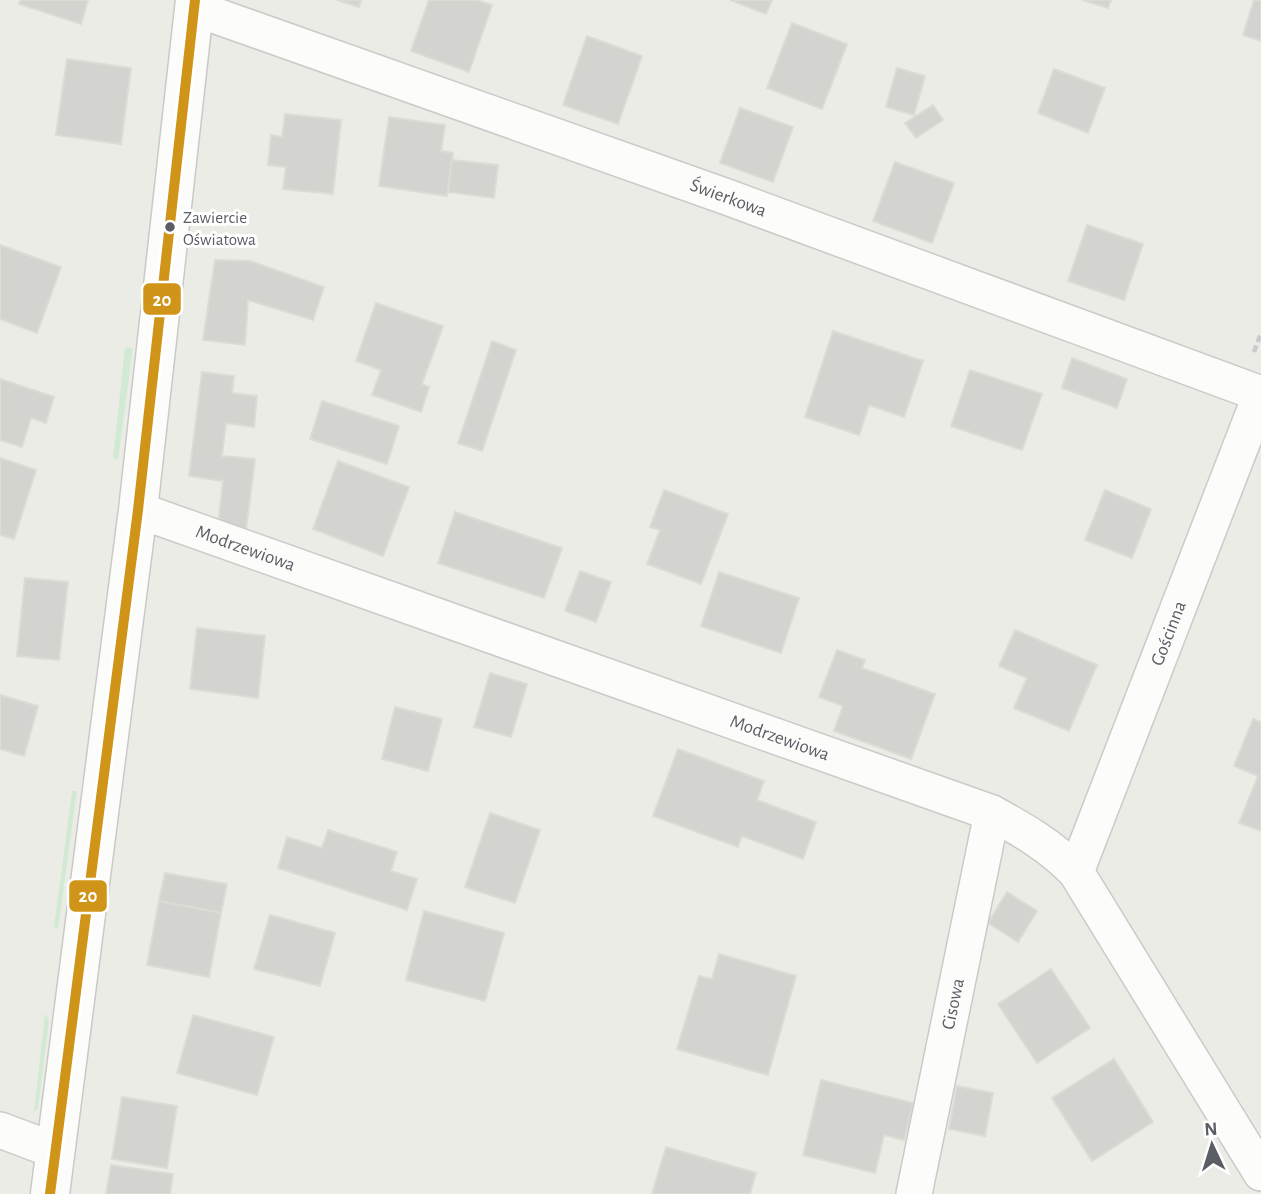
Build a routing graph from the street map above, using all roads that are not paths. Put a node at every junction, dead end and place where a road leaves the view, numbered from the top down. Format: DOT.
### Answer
graph roads {
  1 [pos="195,4"];
  2 [pos="1261,394"];
  3 [pos="138,510"];
  4 [pos="992,813"];
  5 [pos="1076,872"];
  6 [pos="0,1130"];
  7 [pos="55,1151"];
  8 [pos="1261,1173"];
  9 [pos="50,1194"];
  10 [pos="914,1194"];
  1 -- 2 [label="street, Świerkowa"];
  1 -- 3 [label="street"];
  2 -- 5 [label="street, Gościnna"];
  3 -- 4 [label="street, Modrzewiowa"];
  3 -- 7 [label="street"];
  4 -- 5 [label="street, Modrzewiowa"];
  4 -- 10 [label="street, Cisowa"];
  5 -- 8 [label="street, Modrzewiowa"];
  6 -- 7 [label="street"];
  7 -- 9 [label="street"];
}
